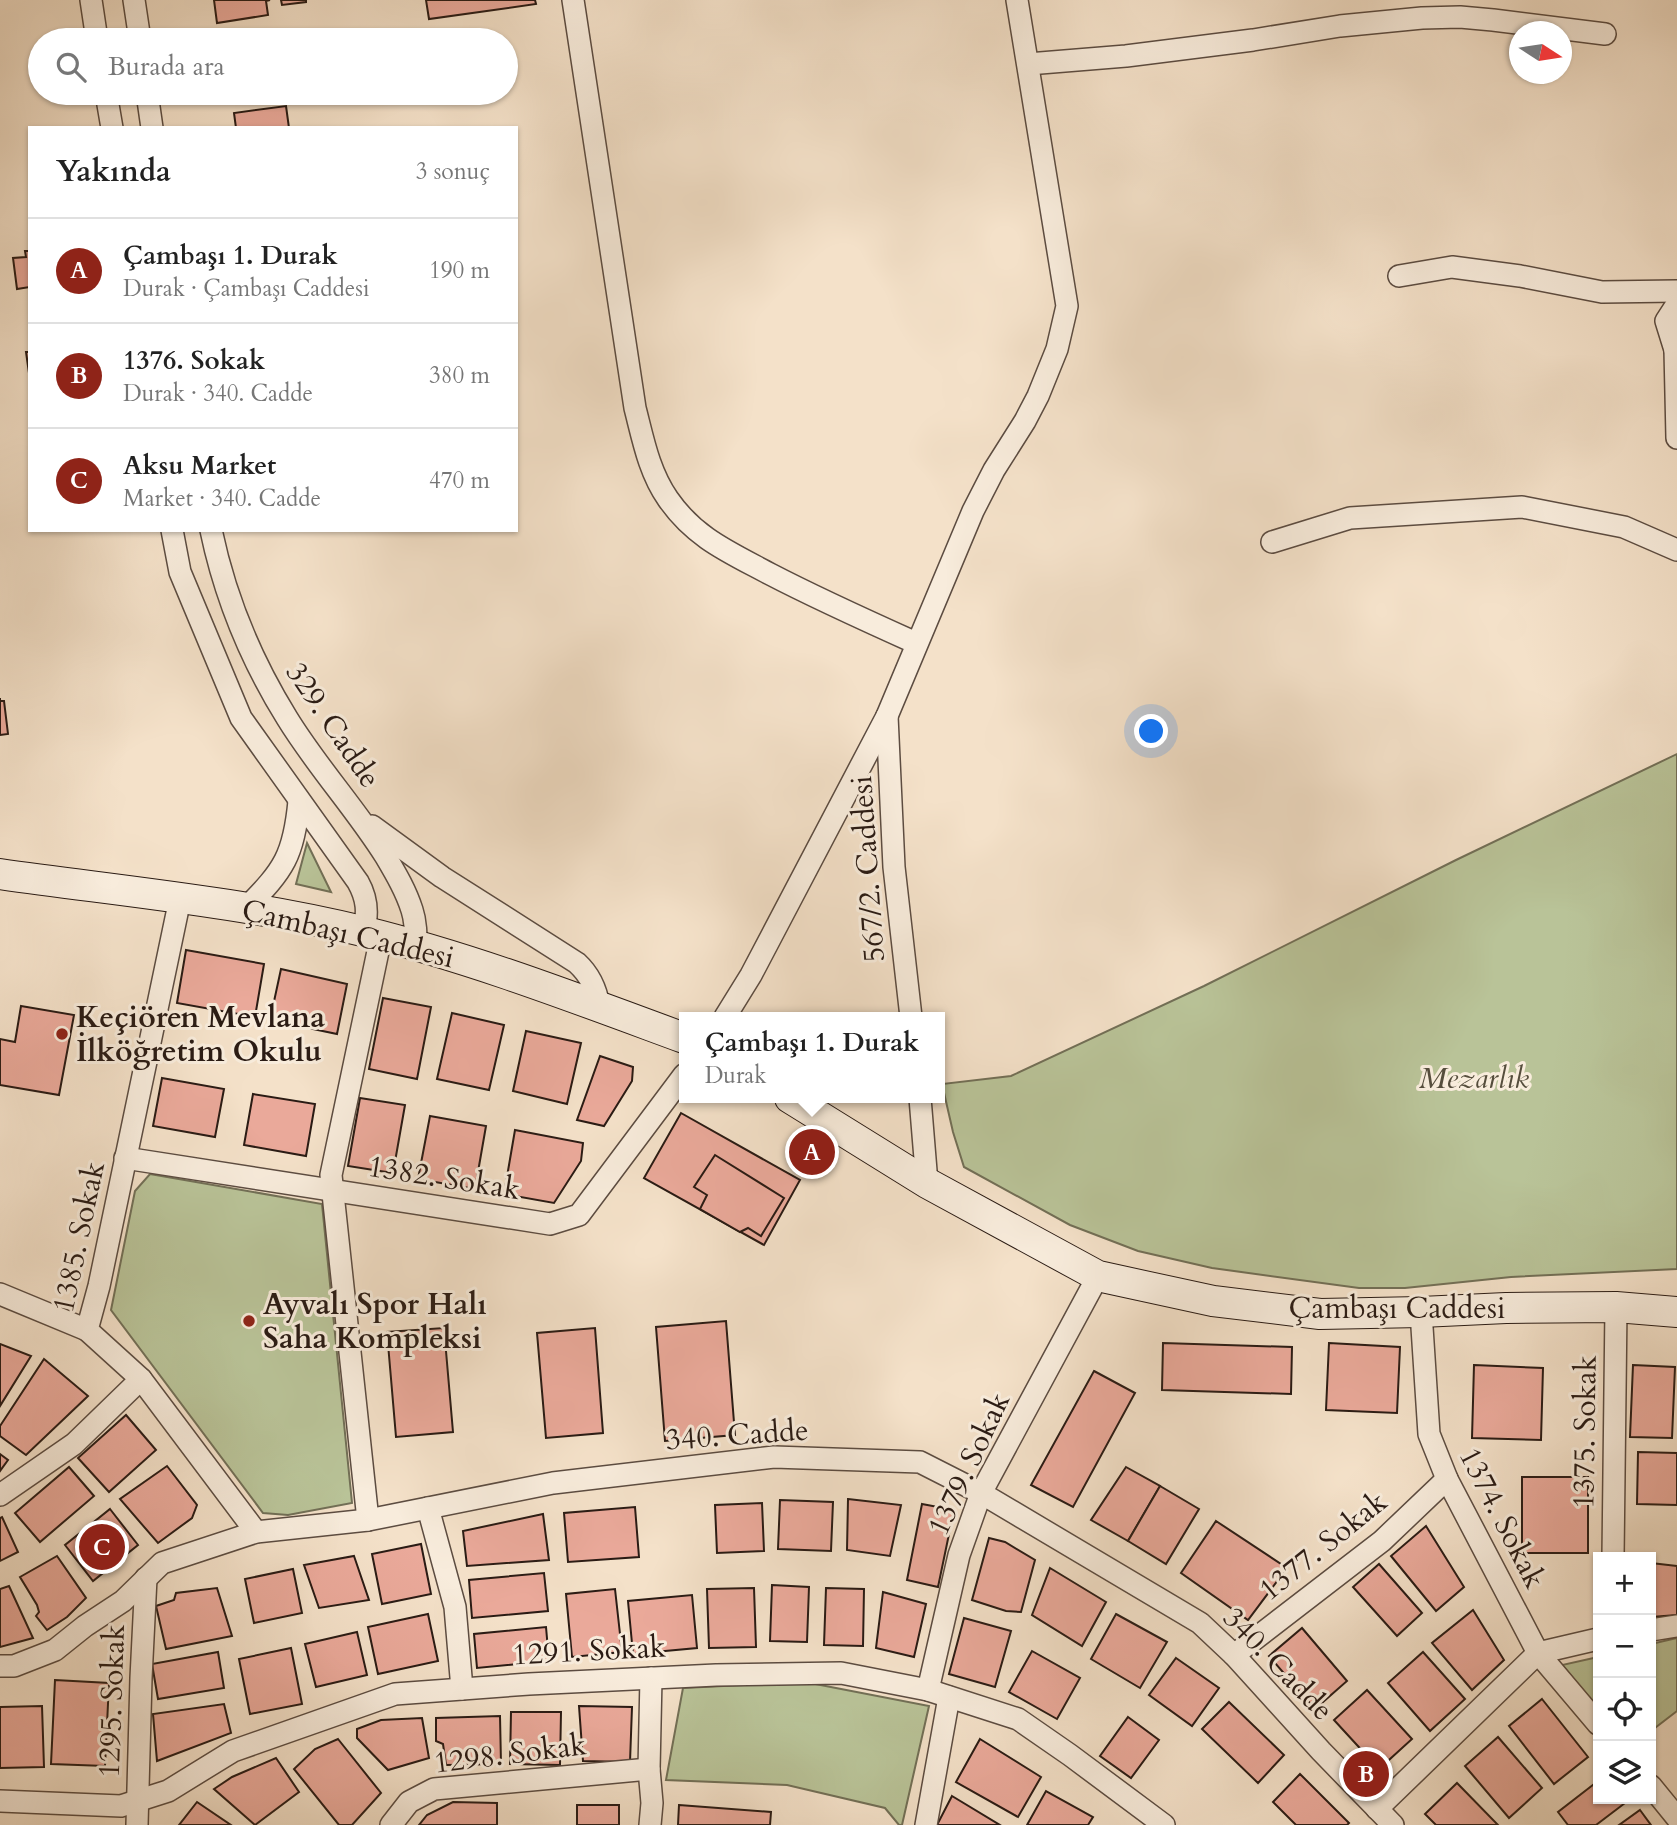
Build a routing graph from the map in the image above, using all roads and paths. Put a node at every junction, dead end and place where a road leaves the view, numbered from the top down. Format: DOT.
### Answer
graph roads {
  1 [pos="91,0"];
  2 [pos="134,0"];
  3 [pos="573,0"];
  4 [pos="1017,0"];
  5 [pos="95,28"];
  6 [pos="138,28"];
  7 [pos="1605,34"];
  8 [pos="1028,64"];
  9 [pos="108,105"];
  10 [pos="149,105"];
  11 [pos="112,126"];
  12 [pos="152,126"];
  13 [pos="1399,276"];
  14 [pos="1677,291"];
  15 [pos="1677,304"];
  16 [pos="1676,351"];
  17 [pos="1677,438"];
  18 [pos="172,532"];
  19 [pos="211,532"];
  20 [pos="1272,542"];
  21 [pos="1677,550"];
  22 [pos="916,642"];
  23 [pos="887,716"];
  24 [pos="299,801"];
  25 [pos="359,816"];
  26 [pos="0,874"];
  27 [pos="180,899"];
  28 [pos="246,908"];
  29 [pos="372,934"];
  30 [pos="416,947"];
  31 [pos="599,1006"];
  32 [pos="728,1012"];
  33 [pos="910,1012"];
  34 [pos="679,1036"];
  35 [pos="679,1082"];
  36 [pos="798,1103"];
  37 [pos="919,1103"];
  38 [pos="125,1158"];
  39 [pos="927,1183"];
  40 [pos="333,1191"];
  41 [pos="1098,1276"];
  42 [pos="0,1294"];
  43 [pos="1616,1307"];
  44 [pos="1421,1312"];
  45 [pos="1677,1312"];
  46 [pos="87,1330"];
  47 [pos="141,1378"];
  48 [pos="1447,1479"];
  49 [pos="981,1493"];
  50 [pos="0,1495"];
  51 [pos="428,1507"];
  52 [pos="368,1520"];
  53 [pos="256,1532"];
  54 [pos="1613,1552"];
  55 [pos="146,1578"];
  56 [pos="1677,1626"];
  57 [pos="1656,1629"];
  58 [pos="1593,1640"];
  59 [pos="1538,1653"];
  60 [pos="1234,1655"];
  61 [pos="0,1667"];
  62 [pos="651,1678"];
  63 [pos="463,1689"];
  64 [pos="938,1693"];
  65 [pos="1593,1718"];
  66 [pos="649,1769"];
  67 [pos="1656,1792"];
  68 [pos="0,1801"];
  69 [pos="139,1801"];
  70 [pos="1677,1818"];
  71 [pos="1386,1820"];
  72 [pos="137,1825"];
  73 [pos="391,1825"];
  74 [pos="650,1825"];
  75 [pos="926,1825"];
  76 [pos="1164,1825"];
  1 -- 5 [label="street"];
  2 -- 6 [label="street"];
  3 -- 22 [label="street"];
  4 -- 8 [label="street"];
  7 -- 8 [label="street"];
  8 -- 22 [label="street"];
  9 -- 11 [label="street"];
  10 -- 12 [label="street"];
  13 -- 14 [label="street"];
  15 -- 16 [label="street"];
  16 -- 17 [label="street"];
  18 -- 24 [label="street"];
  19 -- 25 [label="street, 329. Cadde"];
  20 -- 21 [label="street"];
  22 -- 23 [label="street"];
  23 -- 32 [label="street"];
  23 -- 33 [label="street, 567/2. Caddesi"];
  24 -- 28 [label="street"];
  24 -- 29 [label="street"];
  25 -- 30 [label="street, 329. Cadde"];
  25 -- 31 [label="street"];
  26 -- 27 [label="main road, Çambaşı Caddesi"];
  27 -- 28 [label="main road, Çambaşı Caddesi"];
  27 -- 38 [label="street, 1385. Sokak"];
  28 -- 29 [label="main road, Çambaşı Caddesi"];
  29 -- 30 [label="main road, Çambaşı Caddesi"];
  29 -- 40 [label="street"];
  30 -- 31 [label="main road, Çambaşı Caddesi"];
  31 -- 34 [label="main road, Çambaşı Caddesi"];
  35 -- 40 [label="street, 1382. Sokak"];
  36 -- 39 [label="main road, Çambaşı Caddesi"];
  37 -- 39 [label="street"];
  38 -- 40 [label="street, 1382. Sokak"];
  38 -- 46 [label="street, 1385. Sokak"];
  39 -- 41 [label="main road, Çambaşı Caddesi"];
  40 -- 52 [label="street"];
  41 -- 44 [label="main road, Çambaşı Caddesi"];
  41 -- 49 [label="street, 1379. Sokak"];
  42 -- 46 [label="street"];
  43 -- 44 [label="main road, Çambaşı Caddesi"];
  43 -- 45 [label="main road, Çambaşı Caddesi"];
  43 -- 54 [label="street, 1375. Sokak"];
  44 -- 48 [label="street, 1374. Sokak"];
  46 -- 47 [label="street, 1385. Sokak"];
  47 -- 50 [label="street"];
  47 -- 53 [label="street, 1385. Sokak"];
  48 -- 59 [label="street, 1374. Sokak"];
  48 -- 60 [label="street, 1377. Sokak"];
  49 -- 51 [label="street, 340. Cadde"];
  49 -- 60 [label="street, 340. Cadde"];
  49 -- 64 [label="street, 1379. Sokak"];
  51 -- 52 [label="street, 340. Cadde"];
  51 -- 63 [label="street"];
  52 -- 53 [label="street, 340. Cadde"];
  53 -- 55 [label="street, 340. Cadde"];
  55 -- 61 [label="street, 340. Cadde"];
  55 -- 69 [label="street, 1295. Sokak"];
  56 -- 57 [label="street"];
  58 -- 59 [label="street"];
  59 -- 65 [label="street, 1374. Sokak"];
  59 -- 71 [label="street"];
  60 -- 71 [label="street, 340. Cadde"];
  62 -- 63 [label="street, 1291. Sokak"];
  62 -- 64 [label="street, 1291. Sokak"];
  62 -- 66 [label="street"];
  63 -- 69 [label="street, 1291. Sokak"];
  64 -- 75 [label="street, 1379. Sokak"];
  64 -- 76 [label="street, 1291. Sokak"];
  66 -- 73 [label="street, 1298. Sokak"];
  66 -- 74 [label="street"];
  67 -- 70 [label="street"];
  68 -- 69 [label="street, 1291. Sokak"];
  69 -- 72 [label="street, 1295. Sokak"];
}
